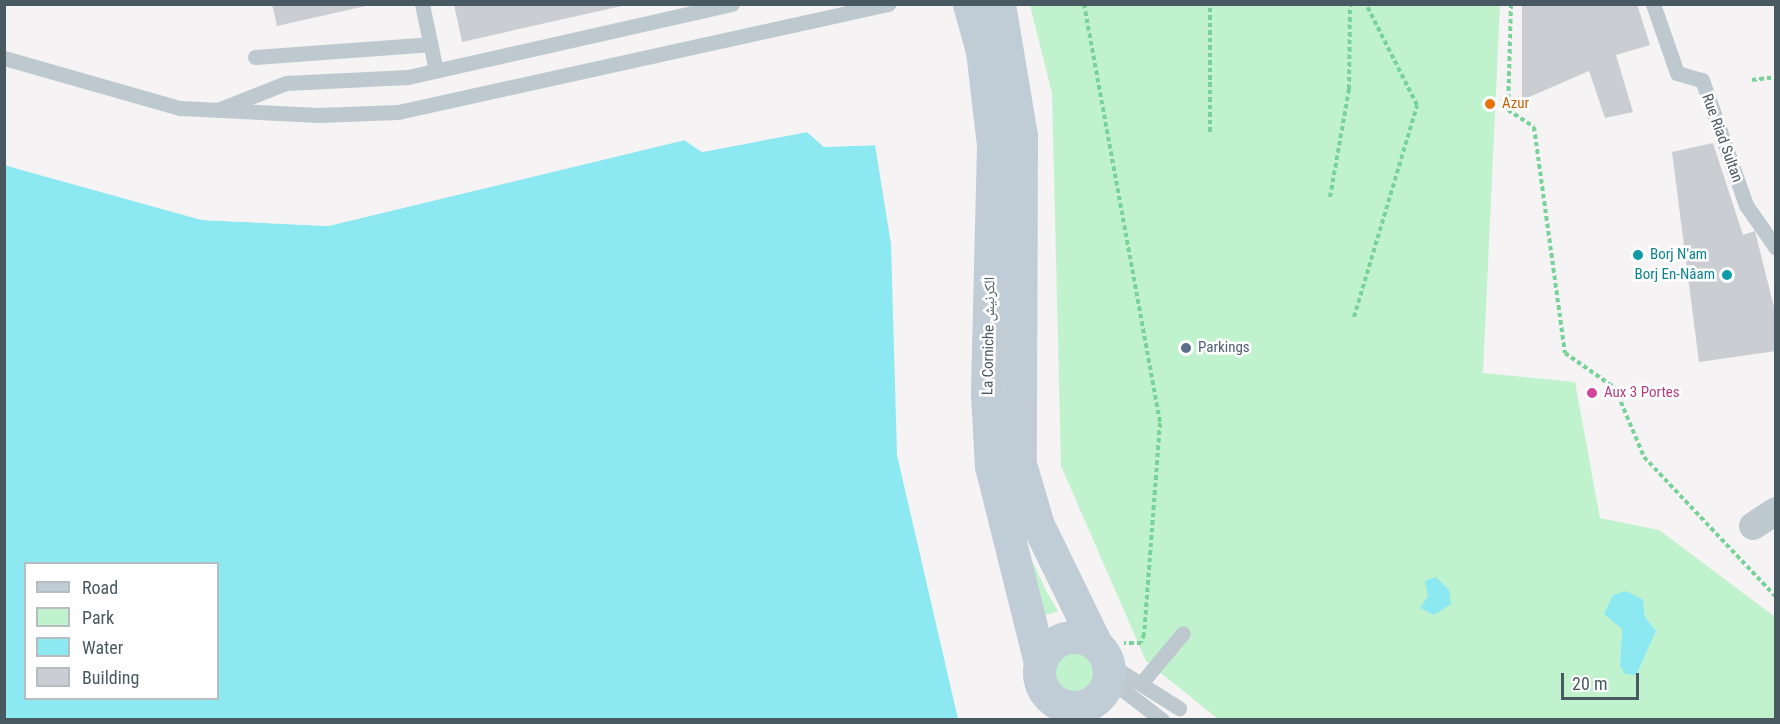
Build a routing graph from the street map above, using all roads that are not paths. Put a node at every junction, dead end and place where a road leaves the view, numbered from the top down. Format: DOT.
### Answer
graph roads {
  1 [pos="422,4"];
  2 [pos="732,4"];
  3 [pos="888,4"];
  4 [pos="969,4"];
  5 [pos="999,4"];
  6 [pos="1653,4"];
  7 [pos="430,44"];
  8 [pos="255,57"];
  9 [pos="4,58"];
  10 [pos="436,71"];
  11 [pos="215,111"];
  12 [pos="1776,248"];
  13 [pos="1184,633"];
  14 [pos="1108,662"];
  15 [pos="1040,663"];
  16 [pos="1143,681"];
  17 [pos="1179,708"];
  18 [pos="1052,709"];
  19 [pos="1112,720"];
  20 [pos="1162,720"];
  1 -- 7 [label="lane"];
  2 -- 10 [label="lane"];
  3 -- 11 [label="lane"];
  4 -- 15 [label="main road, La Corniche الكرنيش"];
  5 -- 14 [label="main road, La Corniche الكرنيش"];
  6 -- 12 [label="lane, Rue Riad Sultan"];
  7 -- 8 [label="lane"];
  7 -- 10 [label="lane"];
  9 -- 11 [label="lane"];
  10 -- 11 [label="lane"];
  13 -- 16 [label="lane"];
  14 -- 15 [label="main road"];
  14 -- 16 [label="lane"];
  14 -- 18 [label="main road"];
  14 -- 19 [label="main road, La Corniche الكرنيش"];
  14 -- 20 [label="lane"];
  15 -- 18 [label="main road, La Corniche الكرنيش"];
  16 -- 17 [label="lane"];
}
